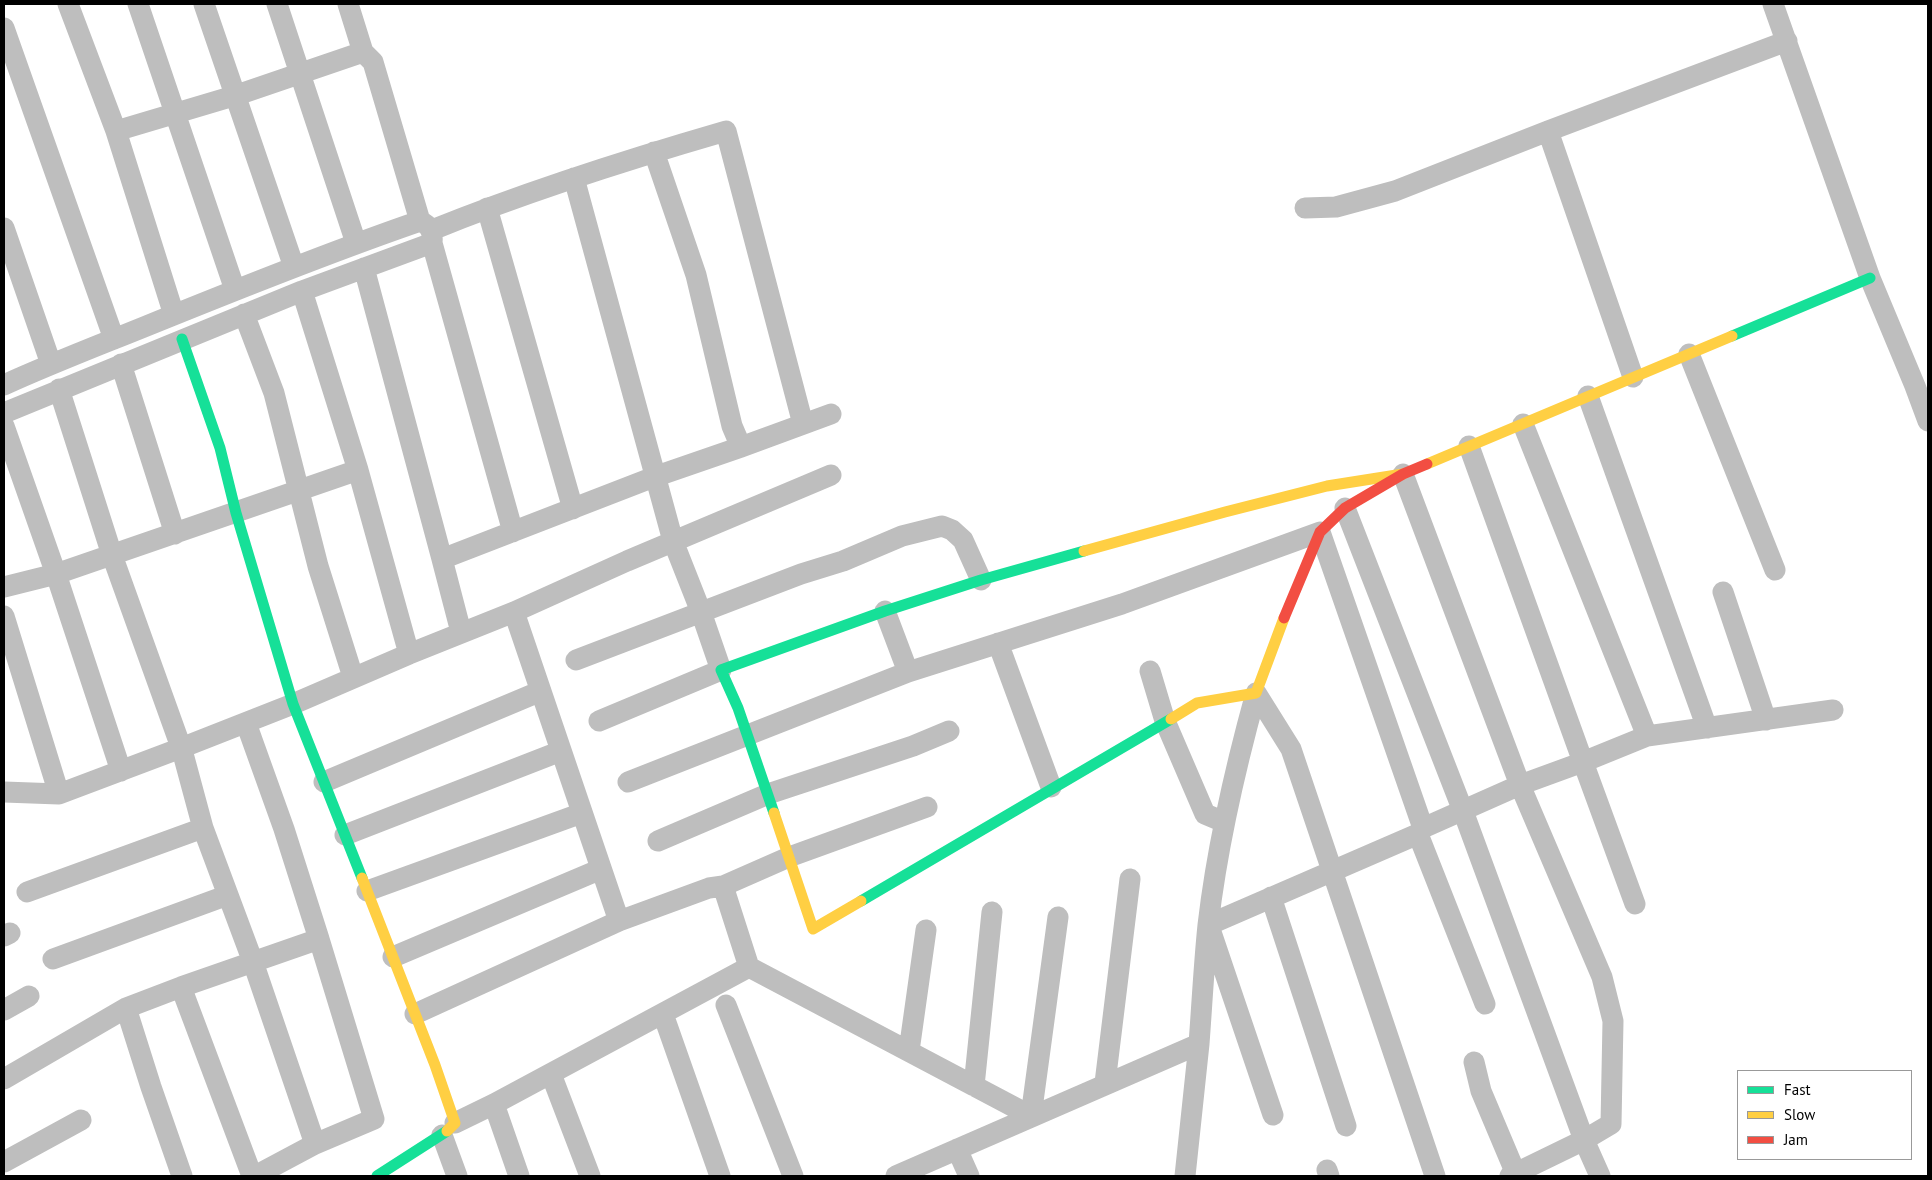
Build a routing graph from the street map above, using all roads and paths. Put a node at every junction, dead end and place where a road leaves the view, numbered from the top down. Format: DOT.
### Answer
graph roads {
  1 [pos="68,4"];
  2 [pos="138,4"];
  3 [pos="204,4"];
  4 [pos="277,4"];
  5 [pos="348,4"];
  6 [pos="1773,4"];
  7 [pos="4,28"];
  8 [pos="1787,41"];
  9 [pos="363,52"];
  10 [pos="299,74"];
  11 [pos="236,95"];
  12 [pos="174,114"];
  13 [pos="116,131"];
  14 [pos="1548,131"];
  15 [pos="654,152"];
  16 [pos="574,178"];
  17 [pos="487,208"];
  18 [pos="1306,208"];
  19 [pos="4,228"];
  20 [pos="428,232"];
  21 [pos="356,243"];
  22 [pos="294,267"];
  23 [pos="364,268"];
  24 [pos="1870,278"];
  25 [pos="235,290"];
  26 [pos="302,291"];
  27 [pos="244,314"];
  28 [pos="174,315"];
  29 [pos="182,339"];
  30 [pos="114,340"];
  31 [pos="1689,354"];
  32 [pos="51,364"];
  33 [pos="121,364"];
  34 [pos="1633,377"];
  35 [pos="1922,383"];
  36 [pos="4,385"];
  37 [pos="59,390"];
  38 [pos="1588,396"];
  39 [pos="4,413"];
  40 [pos="831,414"];
  41 [pos="1928,421"];
  42 [pos="803,424"];
  43 [pos="1523,424"];
  44 [pos="4,426"];
  45 [pos="1469,446"];
  46 [pos="741,447"];
  47 [pos="358,470"];
  48 [pos="1403,474"];
  49 [pos="831,475"];
  50 [pos="654,477"];
  51 [pos="299,490"];
  52 [pos="1345,508"];
  53 [pos="573,509"];
  54 [pos="236,513"];
  55 [pos="513,532"];
  56 [pos="1320,532"];
  57 [pos="175,534"];
  58 [pos="673,541"];
  59 [pos="112,555"];
  60 [pos="442,559"];
  61 [pos="1776,570"];
  62 [pos="56,574"];
  63 [pos="981,580"];
  64 [pos="4,587"];
  65 [pos="1723,592"];
  66 [pos="885,611"];
  67 [pos="514,612"];
  68 [pos="701,612"];
  69 [pos="4,616"];
  70 [pos="461,632"];
  71 [pos="998,643"];
  72 [pos="409,654"];
  73 [pos="576,660"];
  74 [pos="721,670"];
  75 [pos="1150,671"];
  76 [pos="908,672"];
  77 [pos="353,677"];
  78 [pos="541,691"];
  79 [pos="1256,693"];
  80 [pos="293,704"];
  81 [pos="1833,710"];
  82 [pos="1766,720"];
  83 [pos="599,721"];
  84 [pos="1165,722"];
  85 [pos="246,723"];
  86 [pos="1707,728"];
  87 [pos="949,731"];
  88 [pos="746,735"];
  89 [pos="1647,736"];
  90 [pos="181,748"];
  91 [pos="562,751"];
  92 [pos="1583,762"];
  93 [pos="121,771"];
  94 [pos="324,782"];
  95 [pos="628,782"];
  96 [pos="1520,785"];
  97 [pos="1051,787"];
  98 [pos="4,792"];
  99 [pos="59,794"];
  100 [pos="768,794"];
  101 [pos="927,807"];
  102 [pos="1462,811"];
  103 [pos="582,813"];
  104 [pos="1224,822"];
  105 [pos="203,828"];
  106 [pos="1421,831"];
  107 [pos="345,835"];
  108 [pos="658,841"];
  109 [pos="789,857"];
  110 [pos="602,869"];
  111 [pos="1333,870"];
  112 [pos="1130,879"];
  113 [pos="723,886"];
  114 [pos="367,891"];
  115 [pos="27,892"];
  116 [pos="228,894"];
  117 [pos="1271,897"];
  118 [pos="1635,904"];
  119 [pos="992,912"];
  120 [pos="1058,917"];
  121 [pos="619,921"];
  122 [pos="1208,925"];
  123 [pos="926,930"];
  124 [pos="318,939"];
  125 [pos="393,957"];
  126 [pos="53,959"];
  127 [pos="253,962"];
  128 [pos="749,967"];
  129 [pos="181,987"];
  130 [pos="29,996"];
  131 [pos="1485,1004"];
  132 [pos="726,1005"];
  133 [pos="126,1008"];
  134 [pos="4,1010"];
  135 [pos="415,1014"];
  136 [pos="663,1014"];
  137 [pos="1199,1044"];
  138 [pos="909,1051"];
  139 [pos="1474,1062"];
  140 [pos="551,1074"];
  141 [pos="4,1080"];
  142 [pos="1105,1083"];
  143 [pos="974,1086"];
  144 [pos="494,1104"];
  145 [pos="1273,1115"];
  146 [pos="1031,1116"];
  147 [pos="82,1120"];
  148 [pos="1346,1126"];
  149 [pos="448,1129"];
  150 [pos="1584,1140"];
  151 [pos="315,1144"];
  152 [pos="958,1149"];
  153 [pos="4,1162"];
  154 [pos="381,1175"];
  155 [pos="901,1175"];
  156 [pos="1513,1175"];
  157 [pos="182,1176"];
  158 [pos="254,1176"];
  159 [pos="457,1176"];
  160 [pos="519,1176"];
  161 [pos="590,1176"];
  162 [pos="720,1176"];
  163 [pos="793,1176"];
  164 [pos="969,1176"];
  165 [pos="1186,1176"];
  166 [pos="1435,1176"];
  167 [pos="1600,1176"];
  1 -- 13 [label="street"];
  2 -- 12 [label="street"];
  3 -- 11 [label="street"];
  4 -- 10 [label="street"];
  5 -- 9 [label="street"];
  6 -- 8 [label="street"];
  7 -- 30 [label="street"];
  8 -- 14 [label="street"];
  8 -- 24 [label="street"];
  9 -- 10 [label="street"];
  9 -- 20 [label="street"];
  10 -- 11 [label="street"];
  10 -- 21 [label="street"];
  11 -- 12 [label="street"];
  11 -- 22 [label="street"];
  12 -- 13 [label="street"];
  12 -- 25 [label="street"];
  13 -- 28 [label="street"];
  14 -- 18 [label="street"];
  14 -- 34 [label="street"];
  15 -- 16 [label="street"];
  15 -- 42 [label="street"];
  15 -- 46 [label="street"];
  16 -- 17 [label="street"];
  16 -- 50 [label="street"];
  17 -- 20 [label="street"];
  17 -- 53 [label="street"];
  19 -- 32 [label="street"];
  20 -- 21 [label="street"];
  20 -- 23 [label="street"];
  20 -- 55 [label="street"];
  21 -- 22 [label="street"];
  22 -- 25 [label="street"];
  23 -- 26 [label="street"];
  23 -- 60 [label="street"];
  24 -- 31 [label="street"];
  24 -- 35 [label="street"];
  25 -- 28 [label="street"];
  26 -- 27 [label="street"];
  26 -- 47 [label="street"];
  27 -- 29 [label="street"];
  27 -- 51 [label="street"];
  28 -- 30 [label="street"];
  29 -- 33 [label="street"];
  29 -- 54 [label="street"];
  30 -- 32 [label="street"];
  31 -- 34 [label="street"];
  31 -- 61 [label="street"];
  32 -- 36 [label="street"];
  33 -- 37 [label="street"];
  33 -- 57 [label="street"];
  34 -- 38 [label="street"];
  35 -- 41 [label="street"];
  37 -- 39 [label="street"];
  37 -- 59 [label="street"];
  38 -- 43 [label="street"];
  38 -- 86 [label="street"];
  40 -- 42 [label="street"];
  42 -- 46 [label="street"];
  43 -- 45 [label="street"];
  43 -- 89 [label="street"];
  44 -- 62 [label="street"];
  45 -- 48 [label="street"];
  45 -- 92 [label="street"];
  46 -- 50 [label="street"];
  47 -- 51 [label="street"];
  47 -- 72 [label="street"];
  48 -- 52 [label="street"];
  48 -- 63 [label="street"];
  48 -- 96 [label="street"];
  49 -- 58 [label="street"];
  50 -- 53 [label="street"];
  50 -- 58 [label="street"];
  51 -- 54 [label="street"];
  51 -- 77 [label="street"];
  52 -- 56 [label="street"];
  52 -- 102 [label="street"];
  53 -- 55 [label="street"];
  54 -- 57 [label="street"];
  54 -- 80 [label="street"];
  55 -- 60 [label="street"];
  56 -- 71 [label="street"];
  56 -- 79 [label="street"];
  56 -- 106 [label="street"];
  57 -- 59 [label="street"];
  58 -- 67 [label="street"];
  58 -- 68 [label="street"];
  59 -- 62 [label="street"];
  59 -- 90 [label="street"];
  60 -- 70 [label="street"];
  62 -- 64 [label="street"];
  62 -- 93 [label="street"];
  63 -- 66 [label="street"];
  63 -- 68 [label="street"];
  65 -- 82 [label="street"];
  66 -- 74 [label="street"];
  66 -- 76 [label="street"];
  67 -- 70 [label="street"];
  67 -- 78 [label="street"];
  68 -- 73 [label="street"];
  68 -- 74 [label="street"];
  69 -- 99 [label="street"];
  70 -- 72 [label="street"];
  71 -- 76 [label="street"];
  71 -- 97 [label="street"];
  72 -- 77 [label="street"];
  74 -- 83 [label="street"];
  74 -- 88 [label="street"];
  75 -- 84 [label="street"];
  76 -- 88 [label="street"];
  77 -- 80 [label="street"];
  78 -- 91 [label="street"];
  78 -- 94 [label="street"];
  79 -- 84 [label="street"];
  79 -- 104 [label="street"];
  79 -- 111 [label="street"];
  80 -- 85 [label="street"];
  80 -- 94 [label="street"];
  81 -- 82 [label="street"];
  82 -- 86 [label="street"];
  84 -- 97 [label="street"];
  84 -- 104 [label="street"];
  85 -- 90 [label="street"];
  85 -- 124 [label="street"];
  86 -- 89 [label="street"];
  87 -- 100 [label="street"];
  88 -- 95 [label="street"];
  88 -- 100 [label="street"];
  89 -- 92 [label="street"];
  90 -- 93 [label="street"];
  90 -- 105 [label="street"];
  91 -- 103 [label="street"];
  91 -- 107 [label="street"];
  92 -- 96 [label="street"];
  92 -- 118 [label="street"];
  93 -- 99 [label="street"];
  94 -- 107 [label="street"];
  96 -- 102 [label="street"];
  96 -- 150 [label="street"];
  97 -- 109 [label="street"];
  98 -- 99 [label="street"];
  100 -- 108 [label="street"];
  100 -- 109 [label="street"];
  101 -- 109 [label="street"];
  102 -- 106 [label="street"];
  102 -- 150 [label="street"];
  103 -- 110 [label="street"];
  103 -- 114 [label="street"];
  104 -- 122 [label="street"];
  105 -- 115 [label="street"];
  105 -- 116 [label="street"];
  106 -- 111 [label="street"];
  106 -- 131 [label="street"];
  107 -- 114 [label="street"];
  109 -- 113 [label="street"];
  110 -- 121 [label="street"];
  110 -- 125 [label="street"];
  111 -- 117 [label="street"];
  111 -- 166 [label="street"];
  112 -- 142 [label="street"];
  113 -- 121 [label="street"];
  113 -- 128 [label="street"];
  114 -- 125 [label="street"];
  116 -- 126 [label="street"];
  116 -- 127 [label="street"];
  117 -- 122 [label="street"];
  117 -- 148 [label="street"];
  119 -- 143 [label="street"];
  120 -- 146 [label="street"];
  121 -- 135 [label="street"];
  122 -- 137 [label="street"];
  122 -- 145 [label="street"];
  123 -- 138 [label="street"];
  124 -- 127 [label="street"];
  124 -- 151 [label="street"];
  125 -- 135 [label="street"];
  127 -- 129 [label="street"];
  127 -- 151 [label="street"];
  128 -- 136 [label="street"];
  128 -- 138 [label="street"];
  129 -- 133 [label="street"];
  129 -- 158 [label="street"];
  130 -- 134 [label="street"];
  132 -- 163 [label="street"];
  133 -- 141 [label="street"];
  133 -- 157 [label="street"];
  135 -- 149 [label="street"];
  136 -- 140 [label="street"];
  136 -- 162 [label="street"];
  137 -- 142 [label="street"];
  137 -- 165 [label="street"];
  138 -- 143 [label="street"];
  139 -- 156 [label="street"];
  140 -- 144 [label="street"];
  140 -- 161 [label="street"];
  142 -- 146 [label="street"];
  143 -- 146 [label="street"];
  144 -- 149 [label="street"];
  144 -- 160 [label="street"];
  146 -- 152 [label="street"];
  147 -- 153 [label="street"];
  149 -- 154 [label="street"];
  149 -- 159 [label="street"];
  150 -- 156 [label="street"];
  150 -- 167 [label="street"];
  151 -- 158 [label="street"];
  152 -- 155 [label="street"];
  152 -- 164 [label="street"];
}
